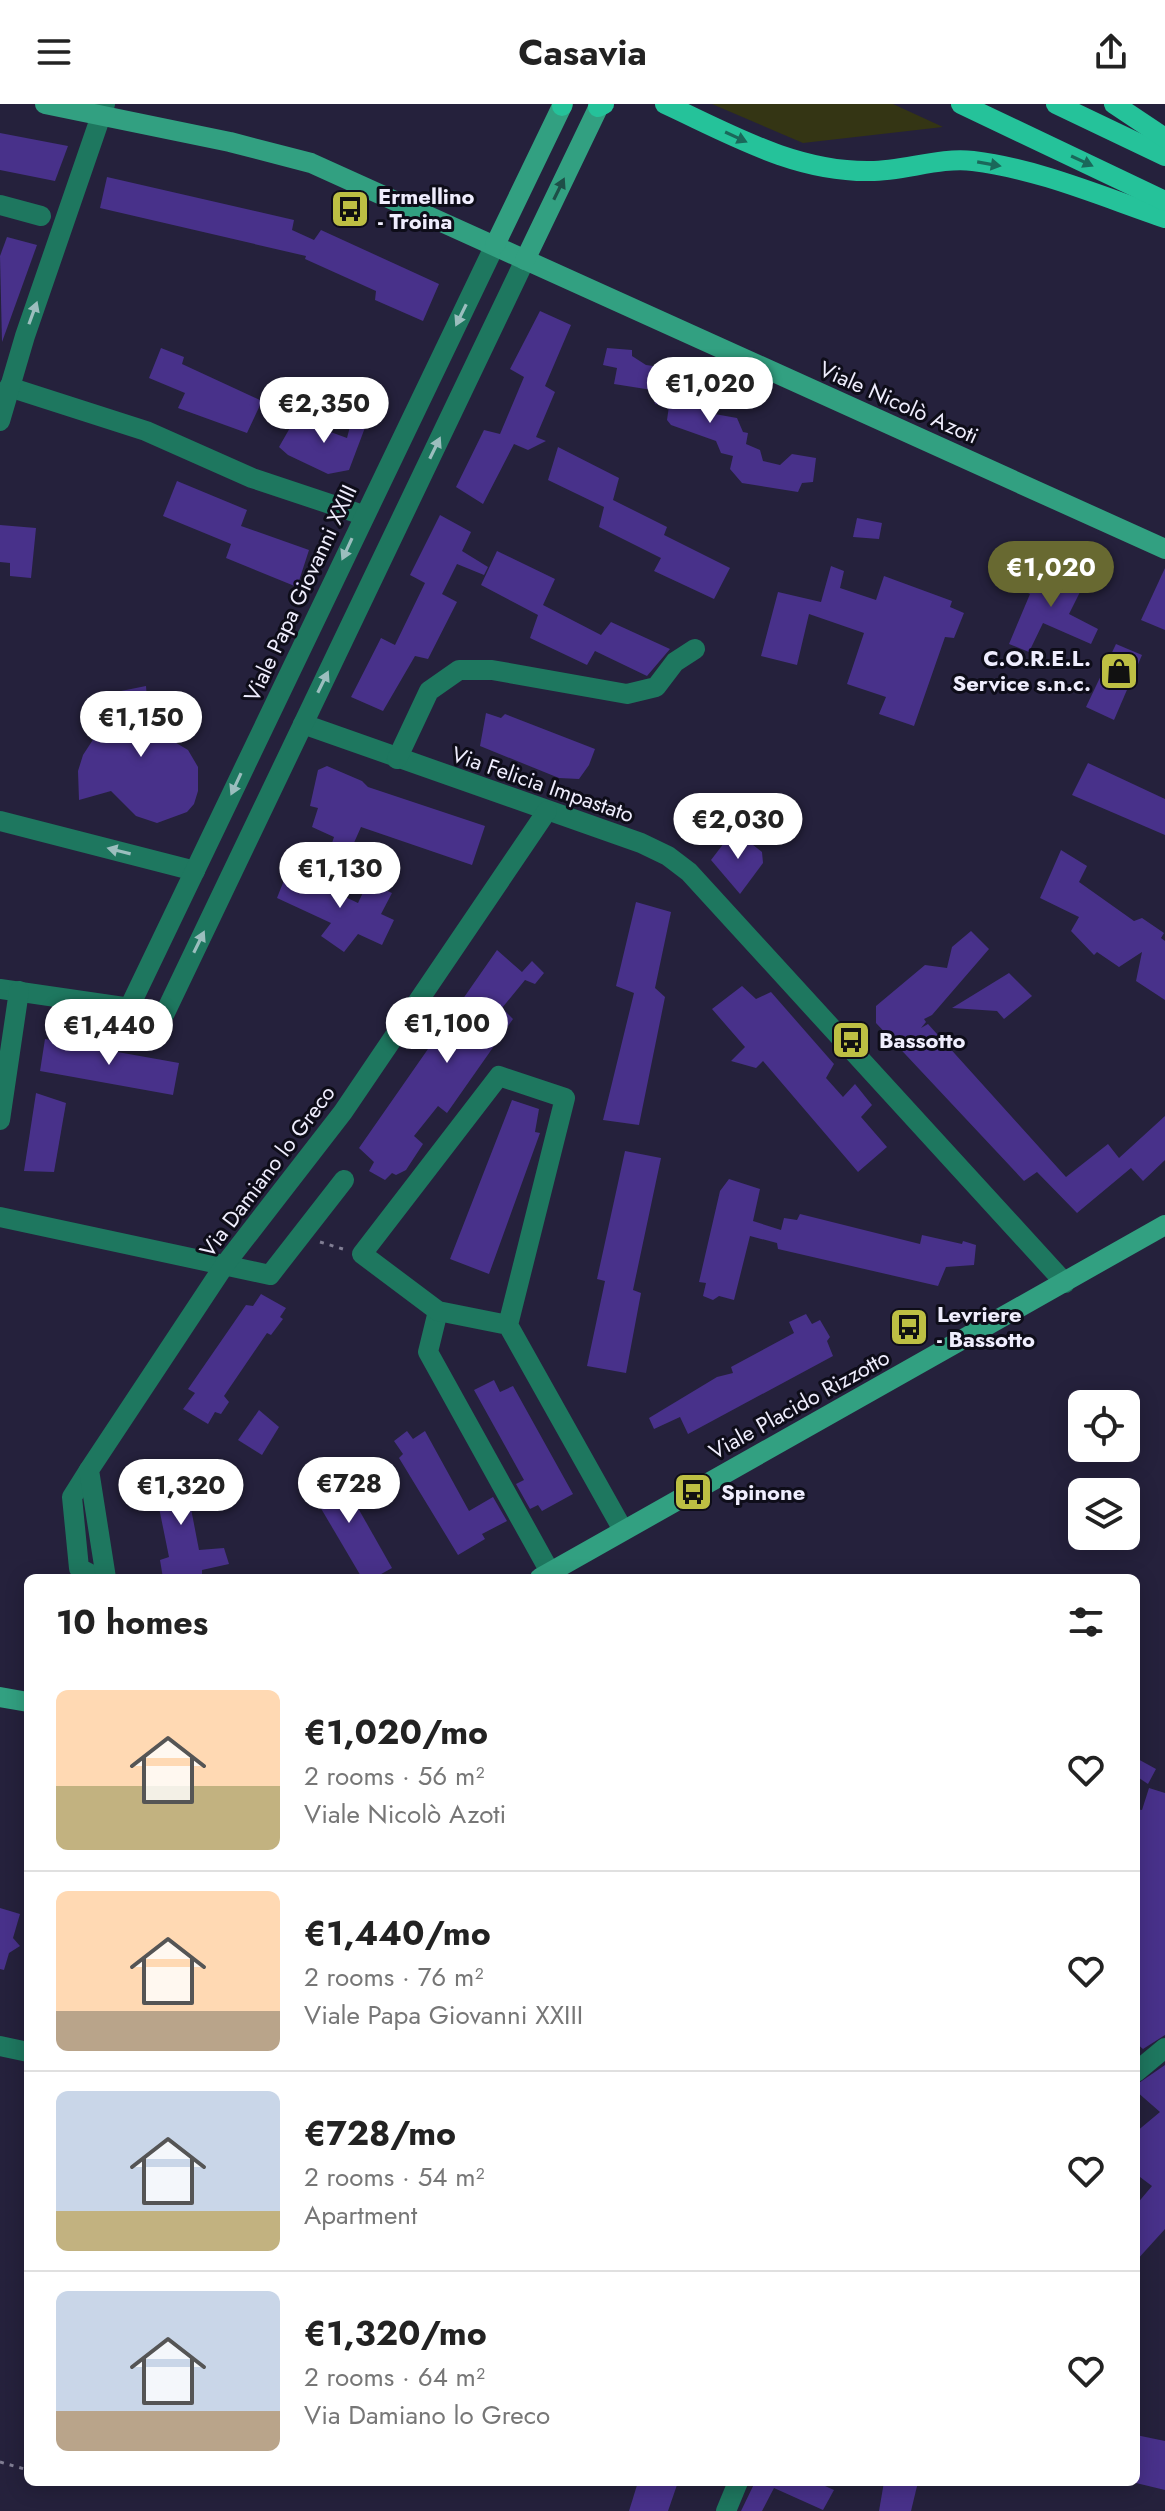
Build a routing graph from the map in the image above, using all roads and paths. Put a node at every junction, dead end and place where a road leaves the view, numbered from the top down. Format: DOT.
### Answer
graph roads {
  1 [pos="45,104"];
  2 [pos="665,104"];
  3 [pos="961,104"];
  4 [pos="1056,104"];
  5 [pos="1114,104"];
  6 [pos="562,105"];
  7 [pos="601,105"];
  8 [pos="104,110"];
  9 [pos="1165,138"];
  10 [pos="1165,156"];
  11 [pos="1165,201"];
  12 [pos="1,207"];
  13 [pos="41,216"];
  14 [pos="1165,218"];
  15 [pos="495,245"];
  16 [pos="525,260"];
  17 [pos="9,387"];
  18 [pos="0,421"];
  19 [pos="363,515"];
  20 [pos="1165,549"];
  21 [pos="695,649"];
  22 [pos="303,724"];
  23 [pos="397,759"];
  24 [pos="547,811"];
  25 [pos="0,821"];
  26 [pos="195,871"];
  27 [pos="10,990"];
  28 [pos="130,1006"];
  29 [pos="0,1120"];
  30 [pos="344,1180"];
  31 [pos="0,1217"];
  32 [pos="1165,1225"];
  33 [pos="300,1237"];
  34 [pos="362,1254"];
  35 [pos="226,1263"];
  36 [pos="1065,1283"];
  37 [pos="438,1311"];
  38 [pos="508,1325"];
  39 [pos="89,1470"];
  40 [pos="623,1530"];
  41 [pos="556,1573"];
  42 [pos="90,1574"];
  43 [pos="105,1574"];
  44 [pos="0,1697"];
  45 [pos="24,1701"];
  46 [pos="0,2046"];
  47 [pos="1165,2048"];
  48 [pos="24,2051"];
  49 [pos="1140,2069"];
  50 [pos="0,2462"];
  51 [pos="24,2469"];
  52 [pos="736,2486"];
  53 [pos="726,2511"];
  1 -- 8 [label="street"];
  2 -- 14 [label="main road, one-way"];
  3 -- 11 [label="main road, one-way"];
  4 -- 10 [label="main road"];
  5 -- 9 [label="main road"];
  6 -- 15 [label="street"];
  16 -- 7 [label="street, one-way"];
  8 -- 15 [label="street"];
  17 -- 8 [label="street, one-way"];
  12 -- 13 [label="street"];
  15 -- 16 [label="street, Viale Nicolò Azoti"];
  15 -- 19 [label="street, Viale Papa Giovanni XXIII, one-way"];
  16 -- 20 [label="street, Viale Nicolò Azoti"];
  22 -- 16 [label="street, one-way"];
  17 -- 18 [label="street"];
  17 -- 19 [label="street"];
  19 -- 26 [label="street, Viale Papa Giovanni XXIII, one-way"];
  21 -- 23 [label="street"];
  22 -- 23 [label="street, Via Felicia Impastato"];
  28 -- 22 [label="street, one-way"];
  23 -- 24 [label="street, Via Felicia Impastato"];
  24 -- 35 [label="street, Via Damiano lo Greco"];
  24 -- 36 [label="street, Via Felicia Impastato"];
  26 -- 25 [label="street, one-way"];
  26 -- 28 [label="street, Viale Papa Giovanni XXIII"];
  27 -- 28 [label="street"];
  27 -- 29 [label="street"];
  30 -- 33 [label="street"];
  31 -- 35 [label="street"];
  32 -- 36 [label="street, Viale Placido Rizzotto"];
  33 -- 34 [label="path"];
  33 -- 35 [label="street"];
  34 -- 37 [label="street"];
  34 -- 38 [label="street"];
  35 -- 39 [label="street, Via Damiano lo Greco"];
  36 -- 40 [label="street, Viale Placido Rizzotto"];
  37 -- 38 [label="street"];
  37 -- 41 [label="street"];
  38 -- 40 [label="street"];
  39 -- 42 [label="street, Via Damiano lo Greco"];
  39 -- 43 [label="street"];
  40 -- 41 [label="street, Viale Placido Rizzotto"];
  44 -- 45 [label="street"];
  46 -- 48 [label="street"];
  47 -- 49 [label="street"];
  50 -- 51 [label="path"];
  52 -- 53 [label="street"];
}
